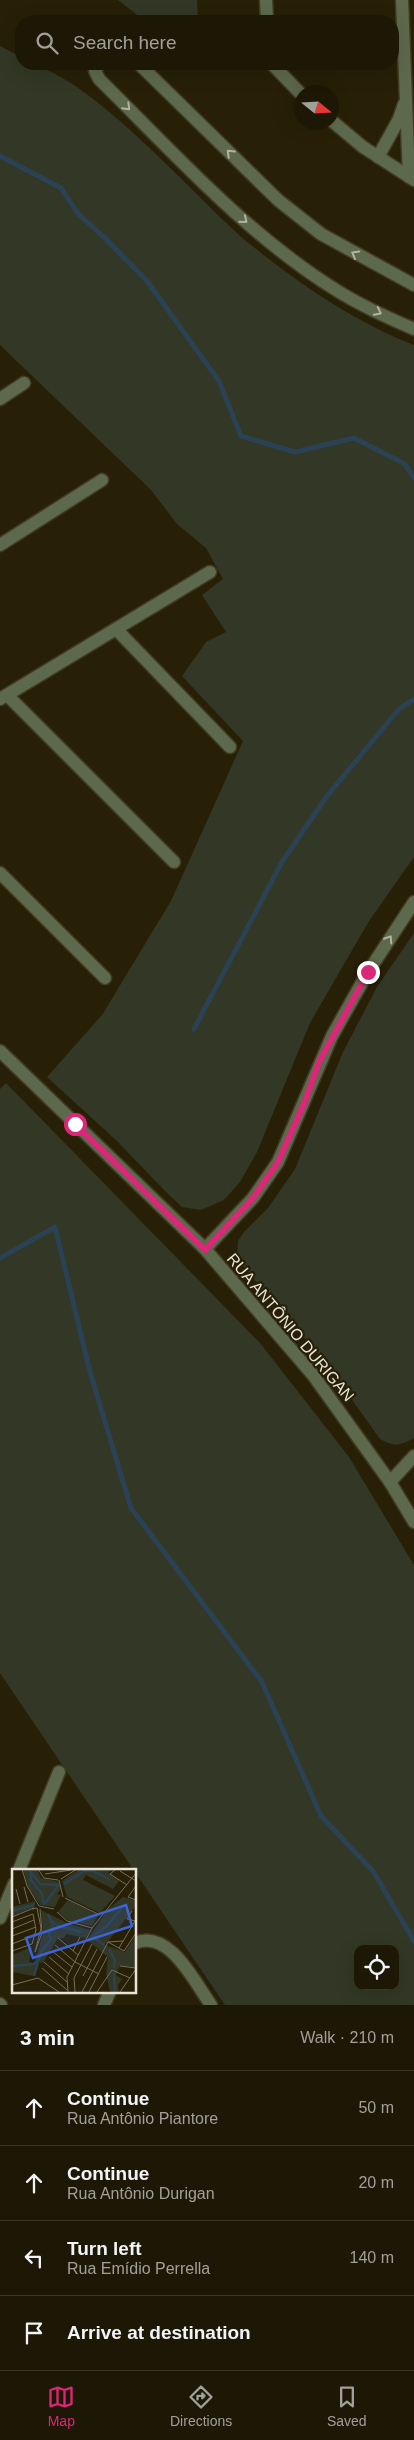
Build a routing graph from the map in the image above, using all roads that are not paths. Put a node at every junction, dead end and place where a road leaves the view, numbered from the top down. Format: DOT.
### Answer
graph roads {
  1 [pos="266,0"];
  2 [pos="402,0"];
  3 [pos="267,15"];
  4 [pos="96,70"];
  5 [pos="145,70"];
  6 [pos="278,70"];
  7 [pos="294,87"];
  8 [pos="407,94"];
  9 [pos="339,126"];
  10 [pos="378,157"];
  11 [pos="412,179"];
  12 [pos="414,285"];
  13 [pos="414,329"];
  14 [pos="24,384"];
  15 [pos="0,399"];
  16 [pos="102,480"];
  17 [pos="0,545"];
  18 [pos="210,572"];
  19 [pos="116,629"];
  20 [pos="4,697"];
  21 [pos="230,746"];
  22 [pos="174,862"];
  23 [pos="0,873"];
  24 [pos="414,902"];
  25 [pos="105,978"];
  26 [pos="0,1051"];
  27 [pos="205,1250"];
  28 [pos="414,1456"];
  29 [pos="390,1482"];
  30 [pos="414,1522"];
  31 [pos="59,1772"];
  32 [pos="19,1869"];
  33 [pos="12,1889"];
  34 [pos="0,1918"];
  35 [pos="136,1943"];
  36 [pos="110,1992"];
  37 [pos="104,2005"];
  38 [pos="211,2005"];
  1 -- 3 [label="street"];
  2 -- 8 [label="street"];
  4 -- 13 [label="street, one-way"];
  12 -- 5 [label="street, one-way"];
  6 -- 7 [label="street"];
  8 -- 10 [label="street"];
  8 -- 11 [label="street"];
  9 -- 10 [label="street"];
  10 -- 11 [label="street"];
  14 -- 15 [label="street"];
  16 -- 17 [label="street"];
  18 -- 19 [label="street"];
  19 -- 20 [label="street"];
  19 -- 21 [label="street"];
  20 -- 22 [label="street"];
  23 -- 25 [label="street"];
  27 -- 24 [label="street, one-way"];
  26 -- 27 [label="street, RUA ANTÔNIO DURIGAN"];
  27 -- 29 [label="street, RUA ANTÔNIO DURIGAN"];
  28 -- 29 [label="street"];
  29 -- 30 [label="street, RUA ANTÔNIO DURIGAN"];
  31 -- 32 [label="street"];
  33 -- 34 [label="street"];
  35 -- 38 [label="street"];
  36 -- 37 [label="street"];
}
